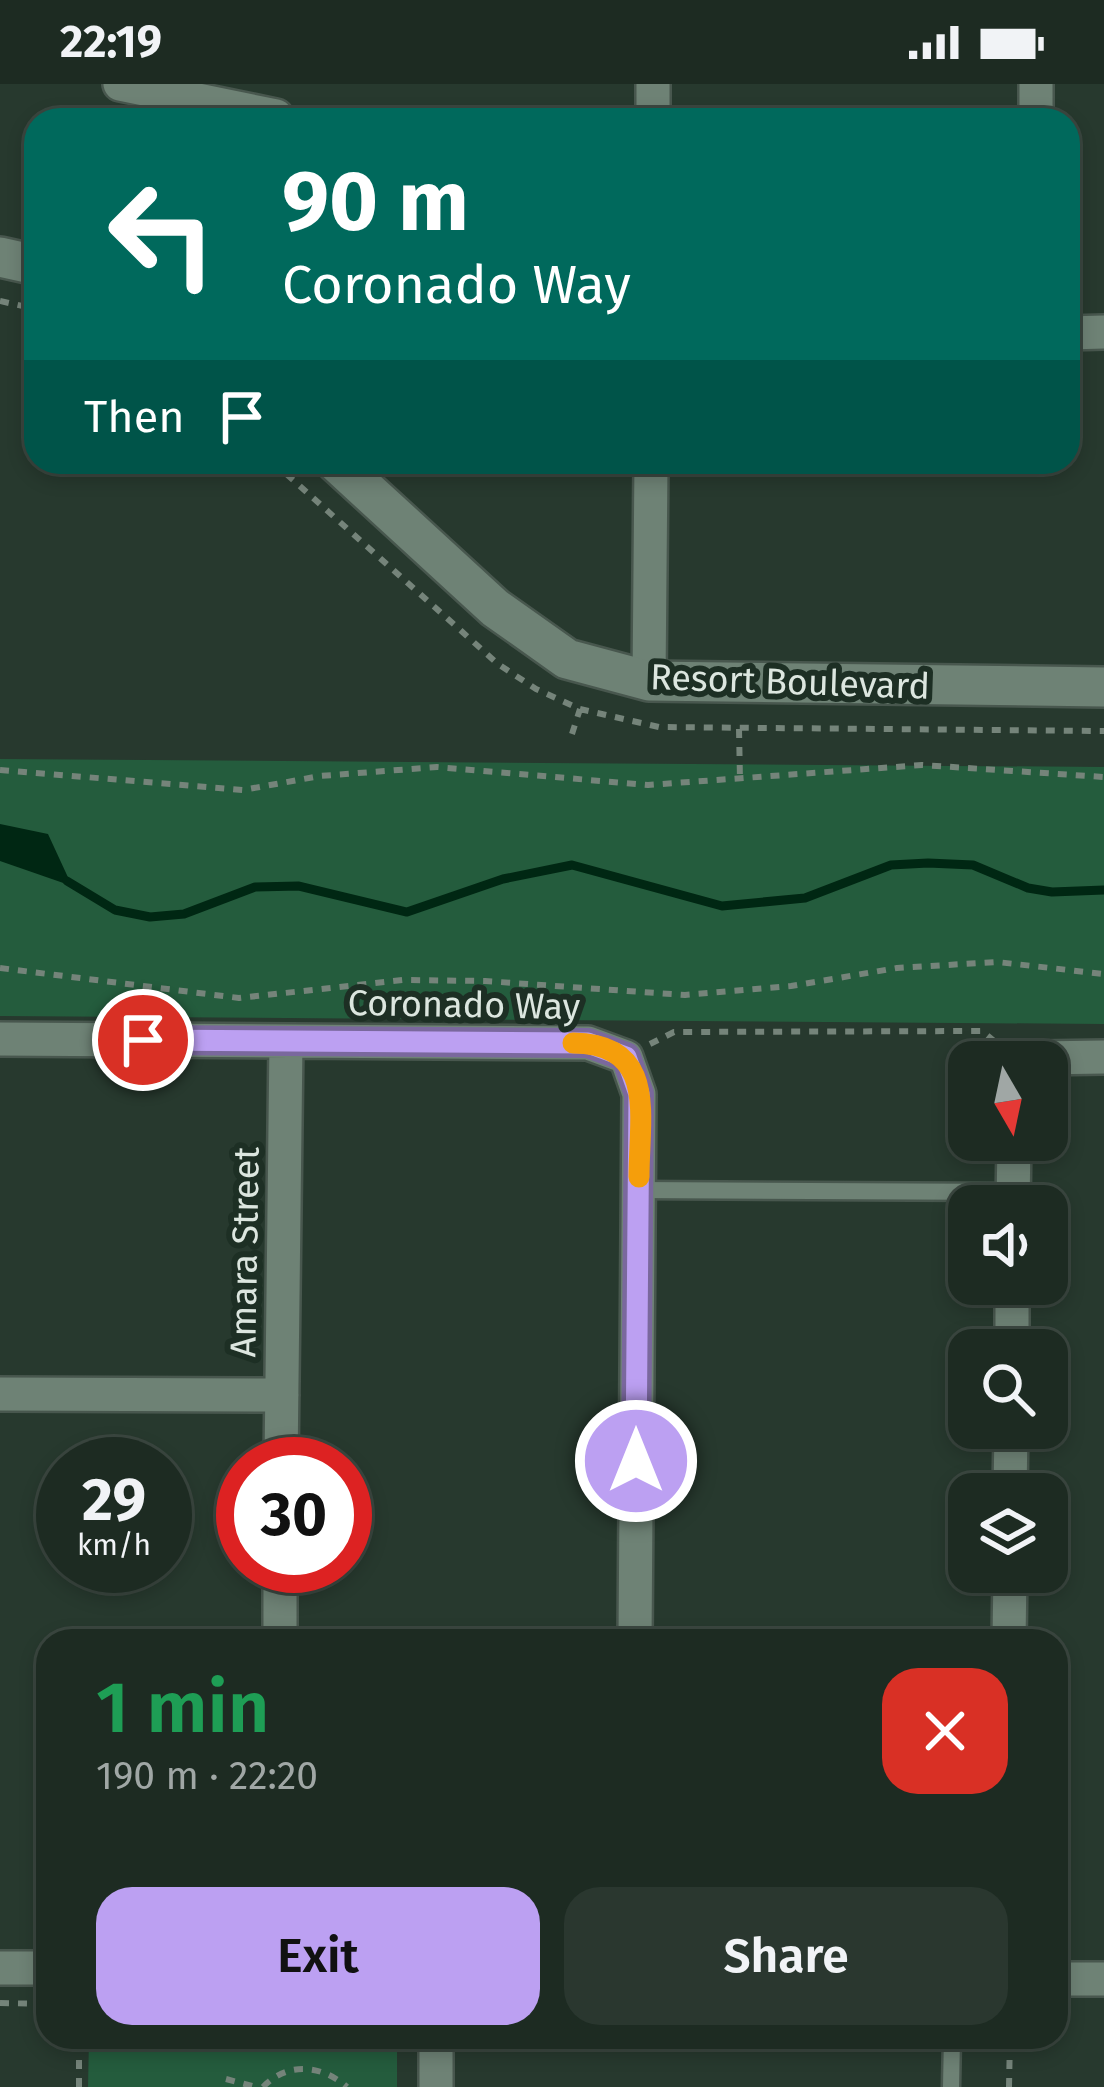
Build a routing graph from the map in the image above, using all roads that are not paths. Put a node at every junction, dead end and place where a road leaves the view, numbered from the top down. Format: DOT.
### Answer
graph roads {
  1 [pos="120,84"];
  2 [pos="277,108"];
  3 [pos="349,474"];
  4 [pos="651,474"];
  5 [pos="649,681"];
  6 [pos="1104,687"];
  7 [pos="0,1039"];
  8 [pos="286,1041"];
  9 [pos="1104,1057"];
  10 [pos="1068,1058"];
  11 [pos="638,1190"];
  12 [pos="948,1197"];
  13 [pos="0,1394"];
  14 [pos="281,1395"];
  15 [pos="281,1437"];
  16 [pos="280,1593"];
  17 [pos="1010,1593"];
  18 [pos="280,1629"];
  19 [pos="635,1629"];
  20 [pos="1009,1629"];
  21 [pos="0,1968"];
  22 [pos="36,1968"];
  23 [pos="1068,1979"];
  24 [pos="1104,1979"];
  25 [pos="436,2049"];
  26 [pos="952,2049"];
  27 [pos="436,2087"];
  28 [pos="951,2087"];
  1 -- 2 [label="street"];
  3 -- 5 [label="street, Resort Boulevard"];
  4 -- 5 [label="street"];
  5 -- 6 [label="street, Resort Boulevard"];
  7 -- 8 [label="street, Coronado Way"];
  8 -- 11 [label="street, Coronado Way"];
  8 -- 14 [label="street, Amara Street"];
  9 -- 10 [label="street"];
  11 -- 12 [label="lane"];
  11 -- 19 [label="street"];
  13 -- 14 [label="street"];
  14 -- 15 [label="street, Amara Street"];
  16 -- 18 [label="street"];
  17 -- 20 [label="street"];
  21 -- 22 [label="street"];
  23 -- 24 [label="street"];
  25 -- 27 [label="street"];
  26 -- 28 [label="lane"];
}
